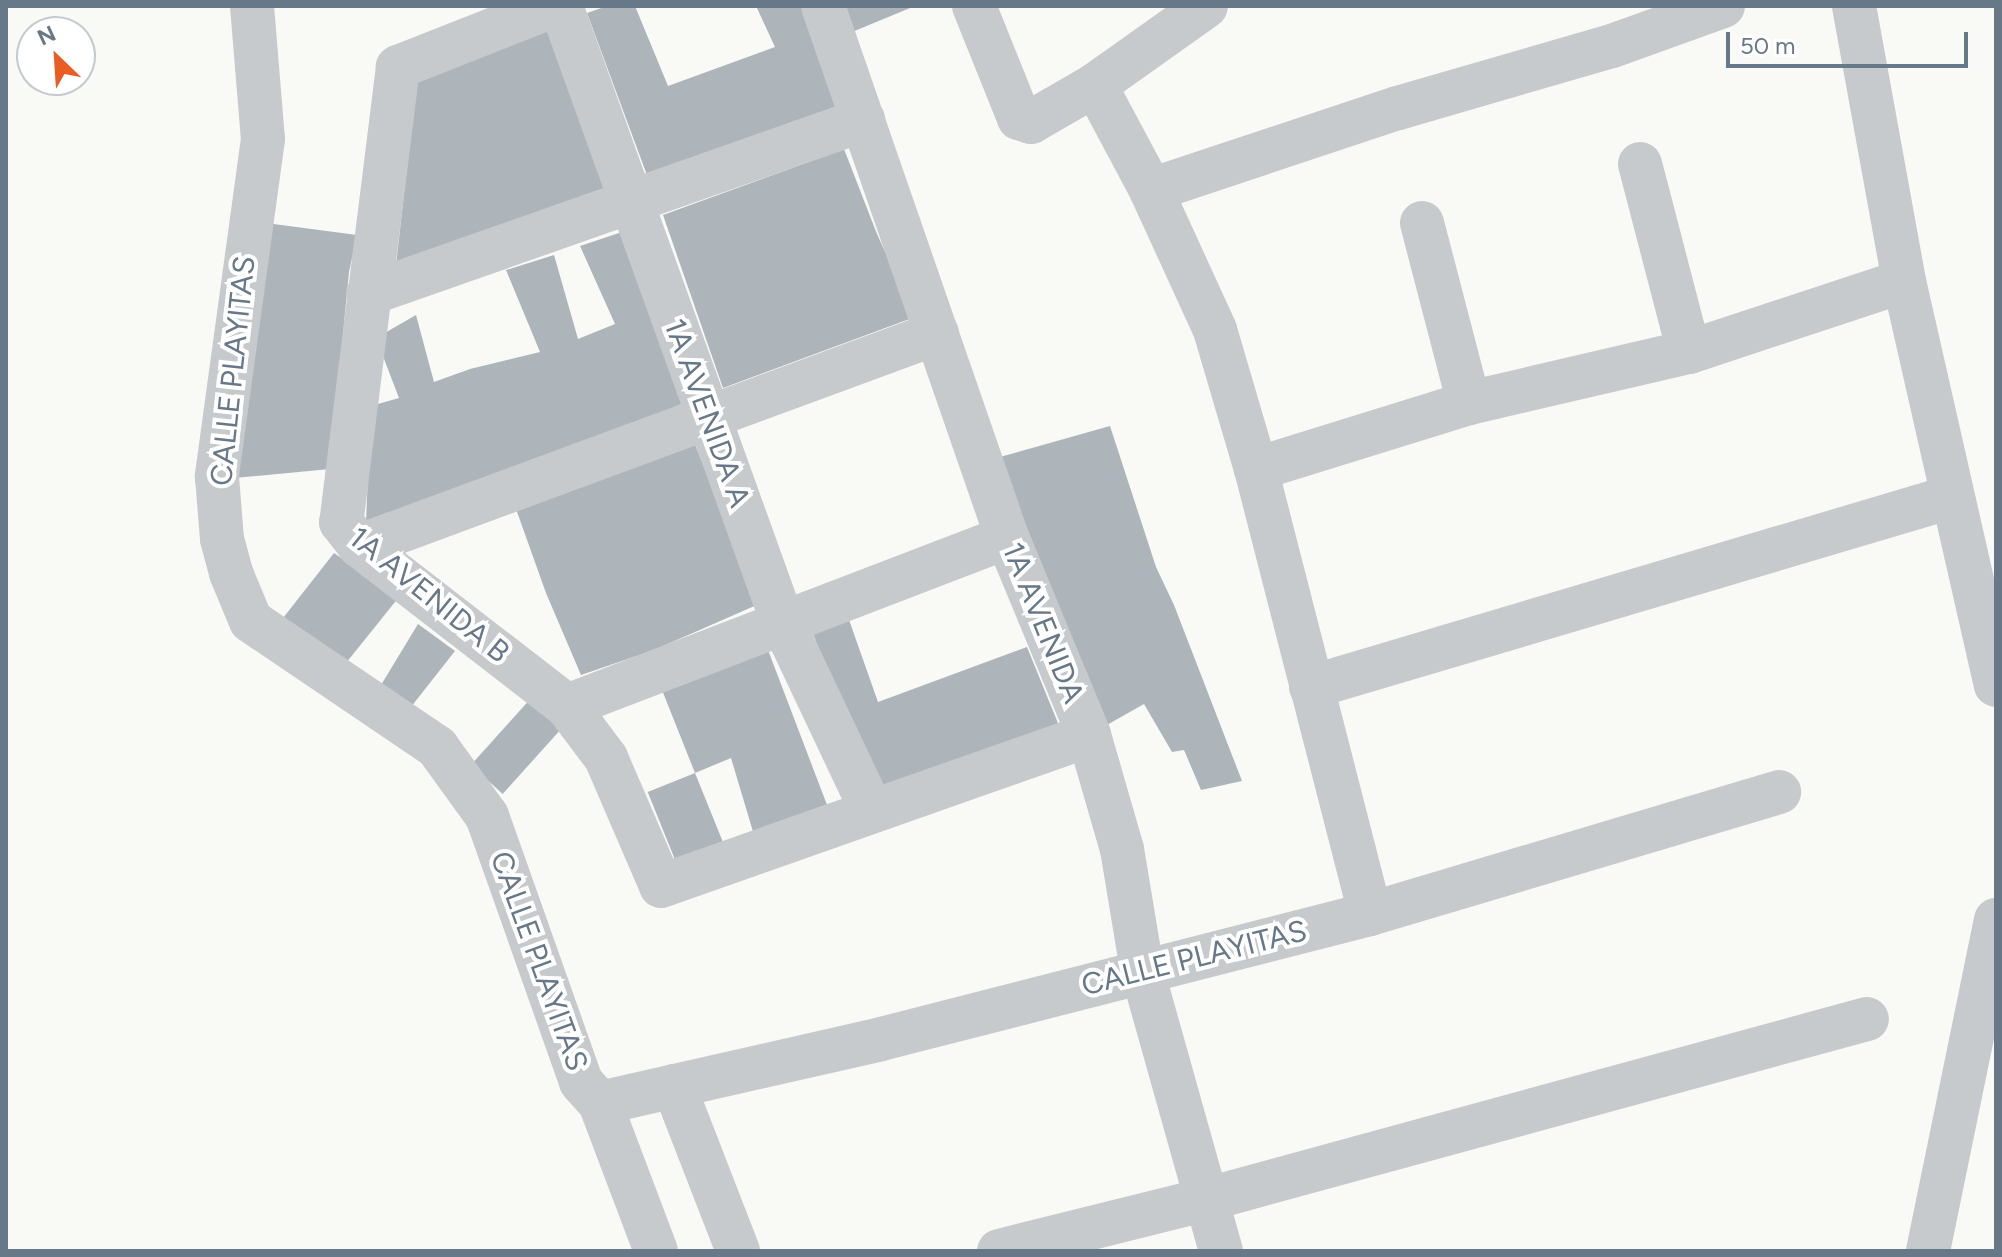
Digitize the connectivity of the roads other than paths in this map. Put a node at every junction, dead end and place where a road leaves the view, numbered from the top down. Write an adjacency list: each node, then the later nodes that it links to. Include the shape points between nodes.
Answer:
1 (252, 6): 37 (street, CALLE PLAYITAS, via 263,139 217,477 231,573 251,621 437,747 487,816 581,1082)
2 (553, 6): 16 (street, 1A AVENIDA B, via 398,67)
3 (561, 6): 13 (street, 1A AVENIDA A)
4 (823, 6): 10 (street, 1A AVENIDA)
5 (974, 6): 9 (street, via 1022,120 1031,122)
6 (1206, 6): 9 (street)
7 (1723, 6): 12 (street, via 1612,46 1398,108)
8 (1854, 6): 15 (street)
9 (1095, 85): 12 (street)
10 (863, 120): 13 (street); 17 (street, 1A AVENIDA)
11 (1640, 164): 18 (street)
12 (1151, 190): 21 (street, via 1215,330)
13 (633, 201): 16 (street); 20 (street, 1A AVENIDA A)
14 (1422, 223): 19 (street)
15 (1904, 281): 18 (street); 22 (street)
16 (368, 294): 24 (street, 1A AVENIDA B, via 341,522)
17 (937, 333): 20 (street); 23 (street, 1A AVENIDA)
18 (1689, 352): 19 (street)
19 (1469, 403): 21 (street)
20 (706, 416): 24 (street); 25 (street, 1A AVENIDA A)
21 (1256, 469): 27 (street)
22 (1951, 497): 26 (street); 27 (street)
23 (1007, 537): 25 (street); 29 (street, 1A AVENIDA)
24 (360, 546): 28 (street, 1A AVENIDA B)
25 (783, 623): 28 (street); 31 (street, 1A AVENIDA A)
26 (1996, 685)
27 (1311, 687): 32 (street)
28 (567, 706): 31 (street, 1A AVENIDA B, via 606,758 661,886)
29 (1089, 735): 31 (street); 34 (street, 1A AVENIDA, via 1122,849)
30 (1779, 792): 32 (street, CALLE PLAYITAS)
31 (872, 811)
32 (1370, 914): 34 (street, CALLE PLAYITAS)
33 (1996, 920): 43 (street)
34 (1142, 970): 36 (street, CALLE PLAYITAS, via 881,1039); 38 (street, 1A AVENIDA)
35 (1867, 1019): 38 (street)
36 (674, 1086): 37 (street, CALLE PLAYITAS); 40 (street)
37 (600, 1103): 39 (street)
38 (1208, 1199): 41 (street); 42 (street, 1A AVENIDA)
39 (656, 1251)
40 (738, 1251)
41 (999, 1251)
42 (1221, 1251)
43 (1928, 1251)

